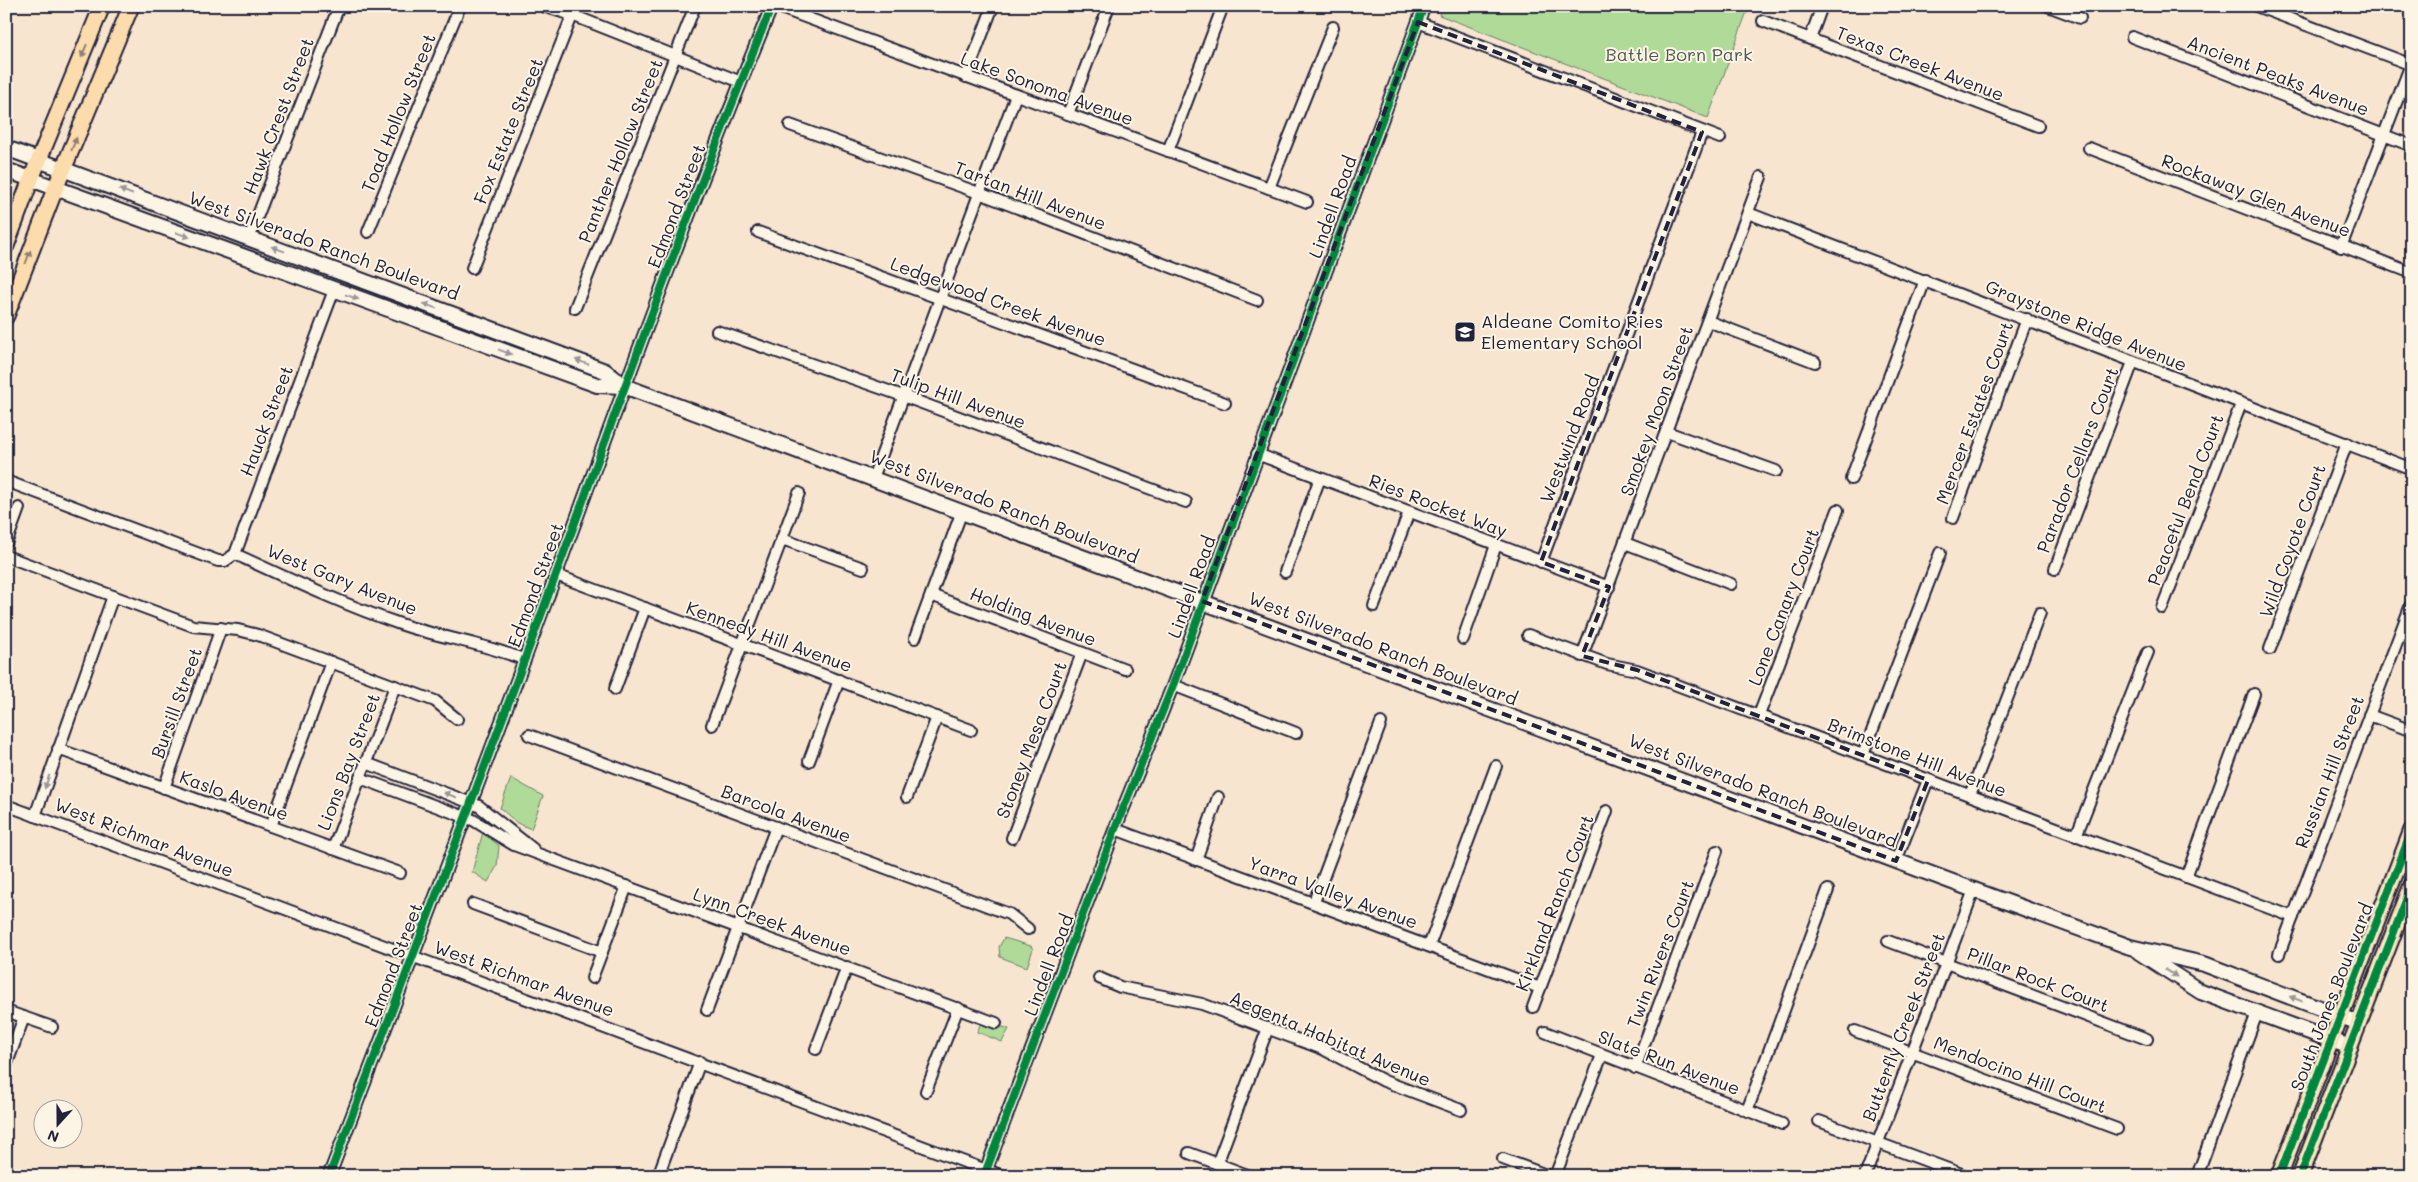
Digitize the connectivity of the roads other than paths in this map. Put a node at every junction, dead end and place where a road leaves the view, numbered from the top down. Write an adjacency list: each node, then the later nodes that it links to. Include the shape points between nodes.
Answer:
1 (102, 6): 37 (main road, one-way to 37)
2 (130, 6): 38 (main road, one-way to 2)
3 (339, 6): 49 (street, Hawk Crest Street)
4 (460, 6): 47 (street, Toad Hollow Street)
5 (543, 6): 15 (street)
6 (695, 6): 22 (street, Panther Hollow Street)
7 (774, 6): 24 (street, Lake Sonoma Avenue); 25 (street, Edmond Street)
8 (993, 6): 24 (street)
9 (1109, 6): 27 (street)
10 (1223, 6): 36 (street)
11 (1424, 6): 18 (street, Lindell Road)
12 (1822, 6): 21 (street)
13 (2048, 6): 16 (street)
14 (2256, 6): 23 (street)
15 (574, 11): 22 (street); 52 (street, Fox Estate Street)
16 (2080, 18)
17 (1763, 21): 21 (street, Texas Creek Avenue)
18 (1418, 22): 30 (street); 71 (street, Lindell Road)
19 (1333, 27): 42 (street)
20 (2132, 37): 31 (street, Ancient Peaks Avenue)
21 (1810, 39): 29 (street, Texas Creek Avenue)
22 (676, 58): 25 (street); 58 (street, Panther Hollow Street)
23 (2411, 65): 31 (street)
24 (966, 77): 26 (street, Lake Sonoma Avenue)
25 (740, 82): 65 (street, Edmond Street)
26 (1016, 95): 27 (street, Lake Sonoma Avenue); 44 (street)
27 (1068, 114): 36 (street, Lake Sonoma Avenue)
28 (790, 125): 44 (street, Tartan Hill Avenue)
29 (2038, 126)
30 (1702, 132): 32 (street); 92 (street, Westwind Road)
31 (2384, 135): 33 (street, Ancient Peaks Avenue); 51 (street)
32 (1720, 138)
33 (2412, 146)
34 (6, 148): 37 (main road, West Silverado Ranch Boulevard)
35 (2089, 148): 51 (street, Rockaway Glen Avenue)
36 (1168, 151): 42 (street, Lake Sonoma Avenue)
37 (39, 161): 38 (main road, West Silverado Ranch Boulevard); 41 (main road)
38 (64, 169): 43 (main road); 49 (main road, West Silverado Ranch Boulevard, one-way to 38)
39 (6, 170): 41 (main road, West Silverado Ranch Boulevard)
40 (1761, 177): 46 (street, Smokey Moon Street)
41 (31, 179): 43 (main road, West Silverado Ranch Boulevard); 50 (main road)
42 (1269, 188): 45 (street, Lake Sonoma Avenue)
43 (55, 189): 55 (main road, West Silverado Ranch Boulevard, one-way to 55); 59 (main road, one-way to 43)
44 (979, 193): 56 (street); 57 (street, Tartan Hill Avenue)
45 (1307, 202)
46 (1748, 213): 54 (street, Graystone Ridge Avenue); 61 (street, Smokey Moon Street)
47 (368, 232)
48 (758, 232): 56 (street, Ledgewood Creek Avenue)
49 (249, 238): 65 (main road, West Silverado Ranch Boulevard, one-way to 49, via 605,370)
50 (6, 246)
51 (2341, 246): 53 (street, Rockaway Glen Avenue)
52 (472, 268)
53 (2412, 273)
54 (1925, 280): 60 (street, Graystone Ridge Avenue); 76 (street)
55 (334, 290): 65 (main road, West Silverado Ranch Boulevard, one-way to 65, via 597,385); 91 (street, Hauck Street)
56 (940, 298): 66 (street); 67 (street, Ledgewood Creek Avenue)
57 (1257, 300)
58 (576, 308)
59 (6, 316)
60 (2027, 319): 64 (street, Graystone Ridge Avenue); 84 (street, Mercer Estates Court)
61 (1708, 321): 63 (street); 69 (street, Smokey Moon Street)
62 (717, 331): 66 (street, Tulip Hill Avenue)
63 (1815, 362)
64 (2133, 362): 68 (street, Graystone Ridge Avenue); 94 (street, Parador Cellars Court)
65 (624, 386): 74 (main road, West Silverado Ranch Boulevard); 96 (street, Edmond Street)
66 (903, 396): 74 (street); 79 (street, Tulip Hill Avenue)
67 (1225, 403)
68 (2241, 404): 70 (street, Graystone Ridge Avenue); 105 (street, Peaceful Bend Court)
69 (1667, 432): 73 (street); 86 (street, Smokey Moon Street)
70 (2347, 443): 72 (street, Graystone Ridge Avenue); 112 (street, Wild Coyote Court)
71 (1257, 454): 75 (street, Ries Rocket Way); 101 (street, Lindell Road)
72 (2412, 469)
73 (1776, 471)
74 (873, 478): 82 (main road, West Silverado Ranch Boulevard)
75 (1320, 478): 83 (street, Ries Rocket Way); 95 (street)
76 (1851, 480)
77 (6, 481): 91 (street, West Gary Avenue, via 218,560)
78 (799, 493): 85 (street)
79 (1186, 502)
80 (19, 508): 87 (street)
81 (1838, 510): 126 (street, Lone Canary Court)
82 (962, 511): 99 (street); 101 (main road, West Silverado Ranch Boulevard)
83 (1409, 512): 88 (street, Ries Rocket Way); 103 (street)
84 (1953, 518)
85 (782, 539): 93 (street); 111 (street)
86 (1625, 543): 97 (street); 98 (street, Smokey Moon Street)
87 (6, 544)
88 (1496, 545): 92 (street, Ries Rocket Way); 110 (street)
89 (1940, 553): 135 (street)
90 (6, 556): 100 (street)
91 (232, 557): 116 (street, West Gary Avenue, via 401,624 497,648)
92 (1541, 562): 98 (street, Ries Rocket Way)
93 (863, 568)
94 (2055, 568)
95 (1285, 572)
96 (556, 575): 104 (street, Kennedy Hill Avenue); 116 (street, Edmond Street)
97 (1731, 584)
98 (1608, 588): 115 (street, Smokey Moon Street)
99 (931, 595): 109 (street); 114 (street, Holding Avenue)
100 (113, 596): 107 (street, via 193,626); 134 (street)
101 (1202, 601): 120 (street, Lindell Road); 160 (main road, West Silverado Ranch Boulevard)
102 (2412, 602): 124 (street, Russian Hill Street)
103 (1374, 606)
104 (645, 608): 111 (street, Kennedy Hill Avenue); 122 (street)
105 (2162, 608)
106 (2040, 613): 142 (street)
107 (221, 628): 117 (street, via 248,632); 141 (street, Bursill Street)
108 (1528, 635): 115 (street, Brimstone Hill Avenue)
109 (915, 638)
110 (1463, 639)
111 (742, 644): 119 (street, Kennedy Hill Avenue); 129 (street)
112 (2270, 649)
113 (2148, 652): 154 (street)
114 (1082, 653): 118 (street, Holding Avenue); 155 (street, Stoney Mesa Court)
115 (1582, 656): 126 (street, Brimstone Hill Avenue, via 1637,670)
116 (525, 660): 145 (street, Edmond Street)
117 (331, 662): 121 (street); 150 (street)
118 (1124, 669)
119 (839, 680): 125 (street, Kennedy Hill Avenue); 136 (street)
120 (1173, 685): 132 (street); 152 (street, Lindell Road)
121 (395, 686): 127 (street, via 435,701); 137 (street, Lions Bay Street)
122 (615, 689)
123 (2254, 694): 162 (street)
124 (2369, 715): 131 (street); 169 (street, Russian Hill Street)
125 (936, 716): 130 (street, Kennedy Hill Avenue); 144 (street)
126 (1759, 716): 135 (street, Brimstone Hill Avenue)
127 (457, 719)
128 (1381, 723): 167 (street)
129 (712, 725)
130 (971, 730)
131 (2412, 731)
132 (1296, 733)
133 (529, 735): 151 (street, Barcola Avenue)
134 (58, 749): 141 (street, Kaslo Avenue); 148 (street, one-way to 148)
135 (1863, 756): 140 (street, Brimstone Hill Avenue)
136 (809, 761)
137 (366, 763): 139 (street, Lions Bay Street); 145 (street, Lynn Creek Avenue, one-way to 137)
138 (1496, 766): 173 (street)
139 (360, 778): 149 (street, Lynn Creek Avenue); 156 (street, Lions Bay Street)
140 (1928, 780): 142 (street, Brimstone Hill Avenue); 160 (street)
141 (164, 788): 150 (street, Kaslo Avenue)
142 (1970, 795): 154 (street, Brimstone Hill Avenue)
143 (1218, 797): 159 (street)
144 (906, 798)
145 (471, 803): 149 (street, Edmond Street); 158 (street, Lynn Creek Avenue)
146 (6, 805): 148 (street, West Richmar Avenue)
147 (1607, 811): 182 (street, Kirkland Ranch Court)
148 (35, 816): 177 (street, West Richmar Avenue)
149 (466, 817): 158 (street, Lynn Creek Avenue, via 506,842); 177 (street, Edmond Street)
150 (271, 826): 156 (street, Kaslo Avenue)
151 (776, 827): 170 (street); 171 (street, Barcola Avenue, via 1009,914)
152 (1115, 829): 159 (street, Yarra Valley Avenue); 215 (street, Lindell Road)
153 (2412, 830): 188 (main road, South Jones Boulevard)
154 (2076, 836): 162 (street, Brimstone Hill Avenue)
155 (1012, 838)
156 (333, 849): 161 (street, Kaslo Avenue)
157 (1717, 851): 204 (street, Twin Rivers Court)
158 (538, 852): 164 (street, Lynn Creek Avenue)
159 (1196, 860): 167 (street, Yarra Valley Avenue)
160 (1896, 861): 166 (main road, West Silverado Ranch Boulevard)
161 (400, 873)
162 (2186, 877): 169 (street, Brimstone Hill Avenue)
163 (2412, 885): 191 (main road, South Jones Boulevard)
164 (627, 886): 170 (street, Lynn Creek Avenue); 175 (street)
165 (1828, 890): 207 (street)
166 (1974, 890): 174 (main road, West Silverado Ranch Boulevard); 178 (street, Butterfly Creek Street)
167 (1314, 902): 173 (street, Yarra Valley Avenue)
168 (473, 904): 175 (street)
169 (2293, 917): 176 (street, Russian Hill Street)
170 (738, 927): 179 (street, Lynn Creek Avenue); 185 (street)
171 (1028, 929)
172 (1888, 941): 178 (street, Pillar Rock Court)
173 (1429, 946): 182 (street, Yarra Valley Avenue)
174 (2130, 946): 187 (main road, West Silverado Ranch Boulevard, one-way to 187, via 2201,992); 188 (main road, West Silverado Ranch Boulevard, one-way to 174, via 2204,964)
175 (602, 952): 180 (street)
176 (2279, 954)
177 (413, 957): 202 (street, West Richmar Avenue); 216 (street, Edmond Street)
178 (1946, 962): 196 (street, Pillar Rock Court); 200 (street, Butterfly Creek Street)
179 (847, 967): 184 (street, Lynn Creek Avenue); 199 (street)
180 (592, 978)
181 (1099, 978): 193 (street, Aegenta Habitat Avenue, via 1120,987 1202,1004)
182 (1540, 988): 183 (street, Kirkland Ranch Court)
183 (1533, 1007)
184 (958, 1008): 190 (street, Lynn Creek Avenue); 205 (street)
185 (707, 1010)
186 (6, 1011): 189 (street)
187 (2257, 1013): 197 (main road, West Silverado Ranch Boulevard); 224 (street)
188 (2341, 1016): 191 (main road, West Silverado Ranch Boulevard); 197 (main road, South Jones Boulevard)
189 (24, 1017): 192 (street); 203 (street)
190 (996, 1023)
191 (2359, 1023): 198 (main road, South Jones Boulevard)
192 (52, 1027)
193 (1268, 1028): 206 (street, Aegenta Habitat Avenue, via 1323,1049 1384,1081); 214 (street)
194 (1855, 1031): 200 (street, Mendocino Hill Court)
195 (1545, 1032): 201 (street, Slate Run Avenue)
196 (2147, 1039)
197 (2332, 1040): 198 (main road, West Silverado Ranch Boulevard); 225 (main road, South Jones Boulevard)
198 (2350, 1047): 226 (main road, South Jones Boulevard)
199 (816, 1049)
200 (1911, 1051): 210 (street, Mendocino Hill Court); 211 (street, Butterfly Creek Street)
201 (1602, 1055): 204 (street, Slate Run Avenue); 221 (street)
202 (700, 1062): 215 (street, West Richmar Avenue); 217 (street)
203 (6, 1066)
204 (1635, 1068): 207 (street, Slate Run Avenue)
205 (926, 1091)
206 (1461, 1110)
207 (1747, 1111): 209 (street, Slate Run Avenue)
208 (1820, 1121): 211 (street)
209 (1782, 1124)
210 (2117, 1129)
211 (1878, 1142): 222 (street, Butterfly Creek Street); 223 (street)
212 (1189, 1153): 214 (street)
213 (1503, 1159): 220 (street)
214 (1217, 1164): 219 (street)
215 (985, 1173): 218 (street, West Richmar Avenue)
216 (329, 1176)
217 (658, 1176)
218 (1002, 1176)
219 (1250, 1176)
220 (1549, 1176)
221 (1555, 1176)
222 (1865, 1176)
223 (1967, 1176)
224 (2197, 1176)
225 (2279, 1176)
226 (2300, 1176)

